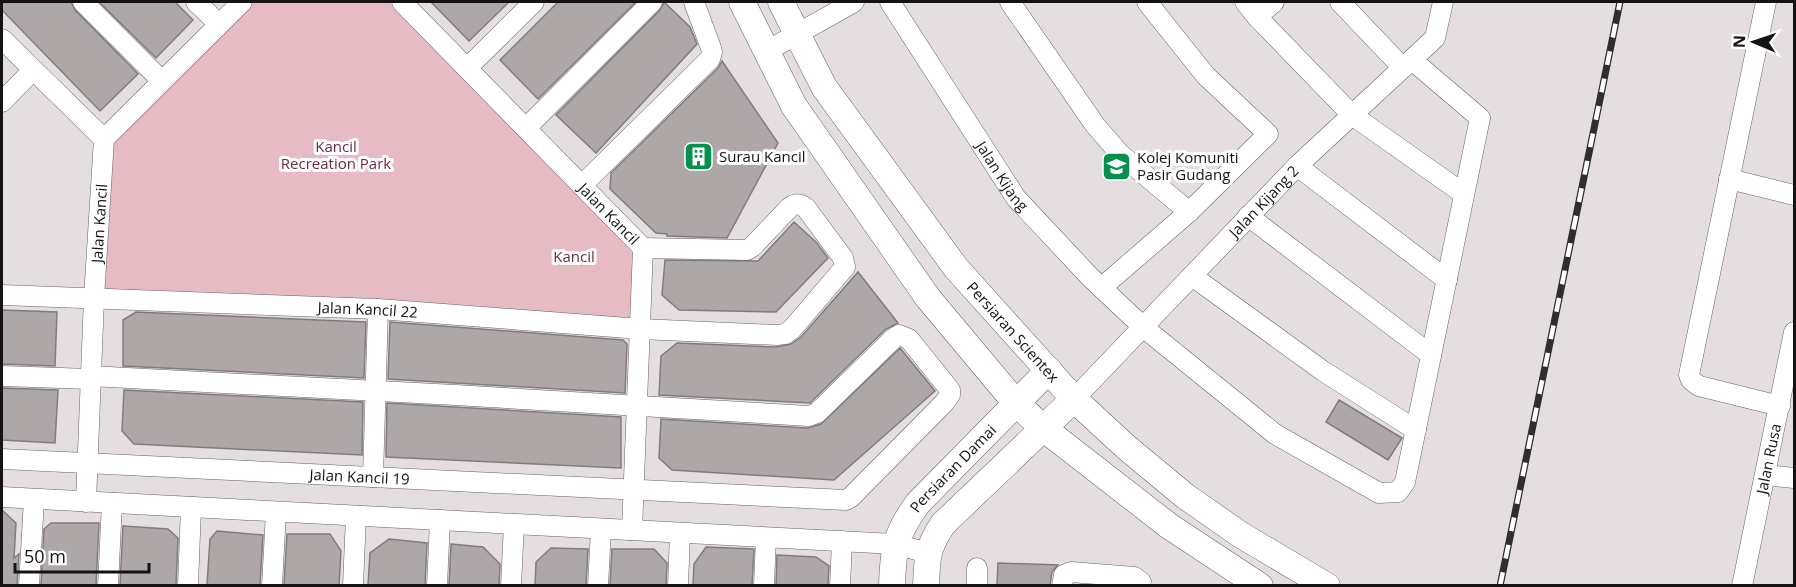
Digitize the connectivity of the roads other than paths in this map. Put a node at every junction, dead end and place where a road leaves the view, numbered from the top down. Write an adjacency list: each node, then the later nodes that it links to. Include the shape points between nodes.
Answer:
1 (83, 2): 26 (street)
2 (196, 2): 19 (street)
3 (242, 2): 19 (street)
4 (534, 2): 24 (street)
5 (652, 2): 29 (street)
6 (694, 2): 33 (street, via 710,44 710,59)
7 (742, 2): 22 (main road)
8 (781, 2): 20 (main road, Persiaran Scientex)
9 (855, 2): 20 (street)
10 (890, 2): 41 (street, Jalan Kijang, via 1016,198)
11 (1010, 2): 36 (street, via 1095,125 1120,154)
12 (1147, 2): 36 (street, via 1206,76 1268,134)
13 (1274, 2): 18 (street)
14 (1340, 2): 23 (street)
15 (1766, 2): 32 (street)
16 (1441, 3): 23 (street, Jalan Kijang 2, via 1435,38)
17 (409, 4): 24 (street, Jalan Kancil)
18 (1251, 9): 28 (street)
19 (219, 24): 26 (street)
20 (797, 34): 22 (street); 49 (main road, Persiaran Scientex, via 824,87 956,268)
21 (2, 39): 25 (street)
22 (765, 52): 55 (main road, via 794,106 928,298)
23 (1407, 64): 28 (street, Jalan Kijang 2); 34 (street, via 1480,118)
24 (467, 68): 29 (street, Jalan Kancil)
25 (33, 70): 27 (street); 30 (street)
26 (162, 81): 30 (street)
27 (2, 102)
28 (1352, 115): 31 (street, Jalan Kijang 2); 34 (street)
29 (526, 128): 33 (street, Jalan Kancil)
30 (104, 139): 43 (street, Jalan Kancil)
31 (1297, 166): 37 (street, Jalan Kijang 2); 40 (street)
32 (1729, 179): 35 (street); 57 (street, via 1689,375 1699,386)
33 (582, 185): 38 (street, Jalan Kancil)
34 (1464, 194): 40 (street)
35 (1794, 195)
36 (1189, 212): 41 (street)
37 (1248, 216): 39 (street, Jalan Kijang 2); 48 (street)
38 (644, 248): 46 (street, Jalan Kancil); 46 (street, Jalan Kancil 22, via 747,250 790,207 801,204 843,258 845,267 785,334)
39 (1192, 276): 45 (street, Jalan Kijang 2); 59 (street, via 1323,371)
40 (1447, 280): 48 (street)
41 (1101, 288): 45 (street, Jalan Kijang)
42 (2, 295): 43 (street, Jalan Kancil 22)
43 (94, 298): 44 (street, Jalan Kancil 22); 51 (street, Jalan Kancil)
44 (378, 309): 46 (street, Jalan Kancil 22); 53 (street)
45 (1143, 327): 54 (street, Jalan Kijang 2); 59 (street, Jalan Kijang, via 1275,434 1379,493 1398,492 1405,482)
46 (641, 329): 56 (street, Jalan Kancil)
47 (1794, 332): 52 (street, Jalan Rusa)
48 (1431, 354): 59 (street)
49 (1049, 370): 54 (main road, Persiaran Scientex); 55 (main road, Persiaran Damai)
50 (2, 376): 51 (street)
51 (90, 378): 53 (street); 61 (street, Jalan Kancil)
52 (1789, 385): 57 (street, Jalan Rusa)
53 (376, 391): 56 (street); 63 (street)
54 (1074, 399): 58 (main road, Persiaran Damai); 98 (main road, Persiaran Scientex, via 1185,496 1241,535)
55 (1016, 402): 58 (main road); 80 (main road, Persiaran Damai, via 918,503)
56 (638, 406): 65 (street, Jalan Kancil); 65 (street, Jalan Kancil 19, via 812,416 899,335 909,339 948,385 950,395 846,500)
57 (1780, 406): 62 (street, Jalan Rusa)
58 (1043, 428): 81 (main road, Persiaran Damai, via 943,524); 97 (main road, via 1169,526)
59 (1416, 430)
60 (2, 459): 61 (street, Jalan Kancil 19)
61 (87, 463): 63 (street, Jalan Kancil 19); 68 (street, Jalan Kancil)
62 (1766, 475): 64 (street); 99 (street, Jalan Rusa)
63 (373, 477): 65 (street, Jalan Kancil 19)
64 (1794, 478)
65 (634, 490): 76 (street, Jalan Kancil)
66 (2, 497): 67 (street)
67 (34, 499): 68 (street); 82 (street)
68 (86, 502): 69 (street)
69 (112, 503): 70 (street); 83 (street)
70 (192, 507): 71 (street); 84 (street)
71 (276, 512): 72 (street); 85 (street)
72 (356, 516): 73 (street); 86 (street)
73 (440, 520): 74 (street); 87 (street)
74 (513, 524): 75 (street); 88 (street)
75 (601, 529): 76 (street); 89 (street)
76 (632, 530): 77 (street)
77 (680, 533): 78 (street); 90 (street)
78 (766, 538): 79 (street); 91 (street)
79 (842, 541): 80 (street); 92 (street)
80 (895, 544): 81 (street); 93 (main road, Persiaran Damai)
81 (928, 553): 94 (main road, Persiaran Damai)
82 (29, 585)
83 (108, 585)
84 (188, 585)
85 (272, 585)
86 (353, 585)
87 (437, 585)
88 (511, 585)
89 (598, 585)
90 (678, 585)
91 (764, 585)
92 (840, 585)
93 (892, 585)
94 (926, 585)
95 (1062, 585): 96 (street, via 1064,575 1071,572 1134,577)
96 (1142, 585)
97 (1260, 585)
98 (1327, 585)
99 (1742, 585)

